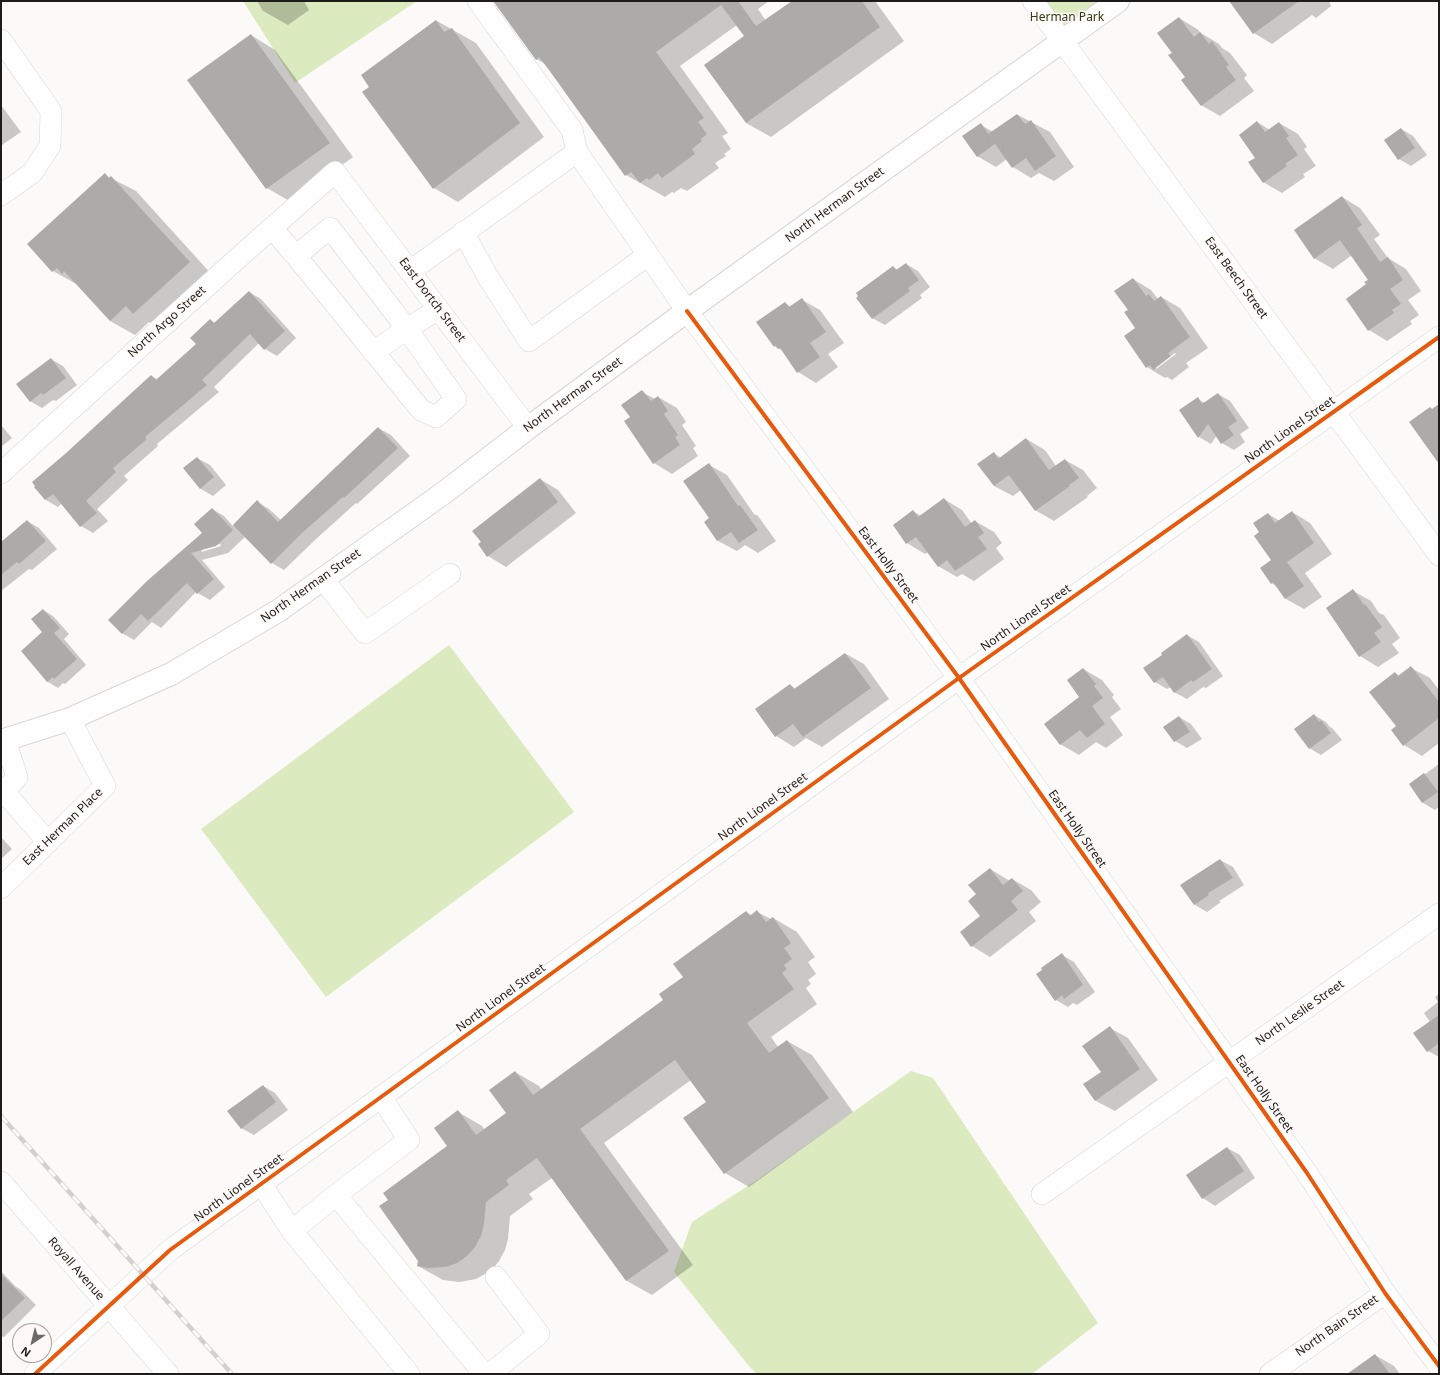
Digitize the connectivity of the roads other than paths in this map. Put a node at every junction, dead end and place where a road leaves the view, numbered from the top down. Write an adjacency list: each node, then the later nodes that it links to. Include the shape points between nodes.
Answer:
1 (478, 1): 6 (street, via 572,130)
2 (1033, 1): 5 (street, East Beech Street)
3 (1118, 1): 5 (main road, North Herman Street)
4 (1, 40): 8 (street, via 51,111 50,146 32,173)
5 (1063, 42): 15 (main road, North Herman Street); 19 (street, East Beech Street)
6 (577, 152): 10 (street); 11 (street, East Holly Street)
7 (335, 172): 9 (street, North Argo Street); 13 (street, East Dortch Street)
8 (1, 195)
9 (272, 228): 12 (street); 21 (street, North Argo Street)
10 (464, 232): 11 (street, via 488,277 529,341); 13 (street)
11 (648, 255): 15 (street, East Holly Street)
12 (296, 256): 16 (street, via 330,228); 18 (street)
13 (410, 271): 14 (street, East Dortch Street)
14 (438, 309): 16 (street); 20 (street, East Dortch Street)
15 (687, 311): 20 (main road, North Herman Street); 25 (street, East Holly Street)
16 (407, 329): 18 (street); 18 (street, via 456,399 436,417 421,410)
17 (1439, 337): 19 (street, North Lionel Street)
18 (374, 352)
19 (1334, 411): 22 (street, East Beech Street); 25 (street, North Lionel Street)
20 (528, 428): 24 (main road, North Herman Street)
21 (1, 473)
22 (1439, 555)
23 (450, 574): 24 (street, via 365,633)
24 (322, 579): 26 (main road, North Herman Street, via 278,611 171,674)
25 (959, 678): 32 (street, East Holly Street); 33 (street, North Lionel Street)
26 (70, 719): 27 (main road, North Herman Street); 29 (street, East Herman Place, via 104,786)
27 (3, 740): 28 (street, via 17,776)
28 (2, 792): 29 (street)
29 (48, 842): 30 (street, East Herman Place)
30 (1, 888)
31 (1439, 914): 32 (street, North Leslie Street)
32 (1230, 1062): 36 (street, North Leslie Street); 40 (street, East Holly Street, via 1307,1173)
33 (381, 1097): 35 (street, North Lionel Street); 37 (street, via 409,1140)
34 (1, 1182): 41 (street, Royall Avenue)
35 (261, 1184): 38 (street); 41 (street, North Lionel Street, via 170,1250)
36 (1042, 1194)
37 (336, 1195): 38 (street); 46 (street)
38 (292, 1230): 45 (street)
39 (496, 1277): 47 (street, via 539,1334)
40 (1384, 1293): 42 (street, East Holly Street); 48 (street, North Bain Street)
41 (108, 1306): 43 (street, North Lionel Street); 44 (street, Royall Avenue)
42 (1439, 1366)
43 (35, 1374)
44 (168, 1374)
45 (409, 1374)
46 (484, 1374)
47 (490, 1374)
48 (1270, 1374)

